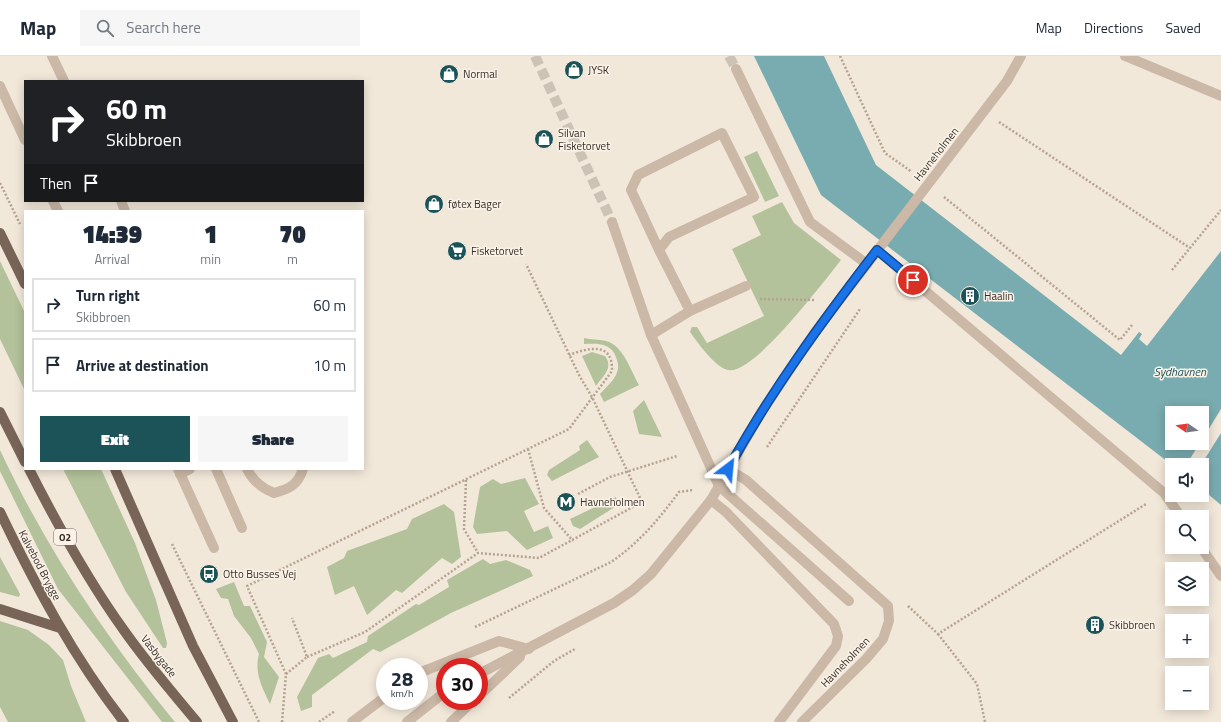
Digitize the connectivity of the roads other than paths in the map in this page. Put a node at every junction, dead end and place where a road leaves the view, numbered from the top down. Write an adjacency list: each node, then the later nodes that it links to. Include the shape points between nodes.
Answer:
1 (45, 56): 6 (street)
2 (52, 56): 7 (street)
3 (1021, 56): 13 (street, Havneholmen, via 1007,81)
4 (1125, 56): 9 (street)
5 (736, 69): 15 (street, via 810,222)
6 (57, 80)
7 (64, 80)
8 (0, 86): 10 (street)
9 (1221, 96)
10 (24, 138)
11 (612, 222): 19 (street)
12 (0, 233): 16 (main road)
13 (879, 248): 15 (street, Havneholmen); 31 (street, via 1164,493)
14 (659, 250): 14 (street, via 631,190 638,175 722,133 754,197 669,237); 18 (street)
15 (867, 264): 22 (street, Havneholmen, via 815,332 762,411)
16 (24, 282)
17 (746, 286): 18 (street)
18 (690, 311): 19 (street)
19 (651, 335): 29 (street)
20 (0, 412): 21 (main road)
21 (24, 460)
22 (728, 469): 29 (street, Havneholmen); 54 (street, Havneholmen, via 746,480 888,606 889,621 883,639)
23 (30, 470): 48 (main road, Vasbygade / O2, via 76,557 105,602 144,658)
24 (115, 470): 49 (main road, via 193,646)
25 (216, 470): 33 (street)
26 (248, 470): 27 (street, via 263,489 274,494 289,489 299,480)
27 (303, 470)
28 (179, 472): 34 (street)
29 (719, 486): 30 (street, Havneholmen); 37 (street)
30 (711, 500): 40 (street, Havneholmen, via 656,568 633,590 614,603); 53 (street, Havneholmen, via 726,512 834,624 838,636 836,646)
31 (1176, 510)
32 (0, 512): 39 (main road, Kalvebod Brygge)
33 (242, 528)
34 (214, 548)
35 (1206, 554): 36 (street)
36 (1221, 576)
37 (848, 601)
38 (0, 609): 39 (main road)
39 (60, 628): 47 (main road)
40 (528, 649): 41 (street, via 499,641); 42 (street, Havneholmen); 43 (street, Havneholmen)
41 (428, 669)
42 (488, 669)
43 (488, 687)
44 (436, 699): 51 (street)
45 (376, 704): 50 (street)
46 (464, 710): 52 (street)
47 (124, 722)
48 (197, 722)
49 (233, 722)
50 (352, 722)
51 (407, 722)
52 (451, 722)
53 (779, 722)
54 (802, 722)

